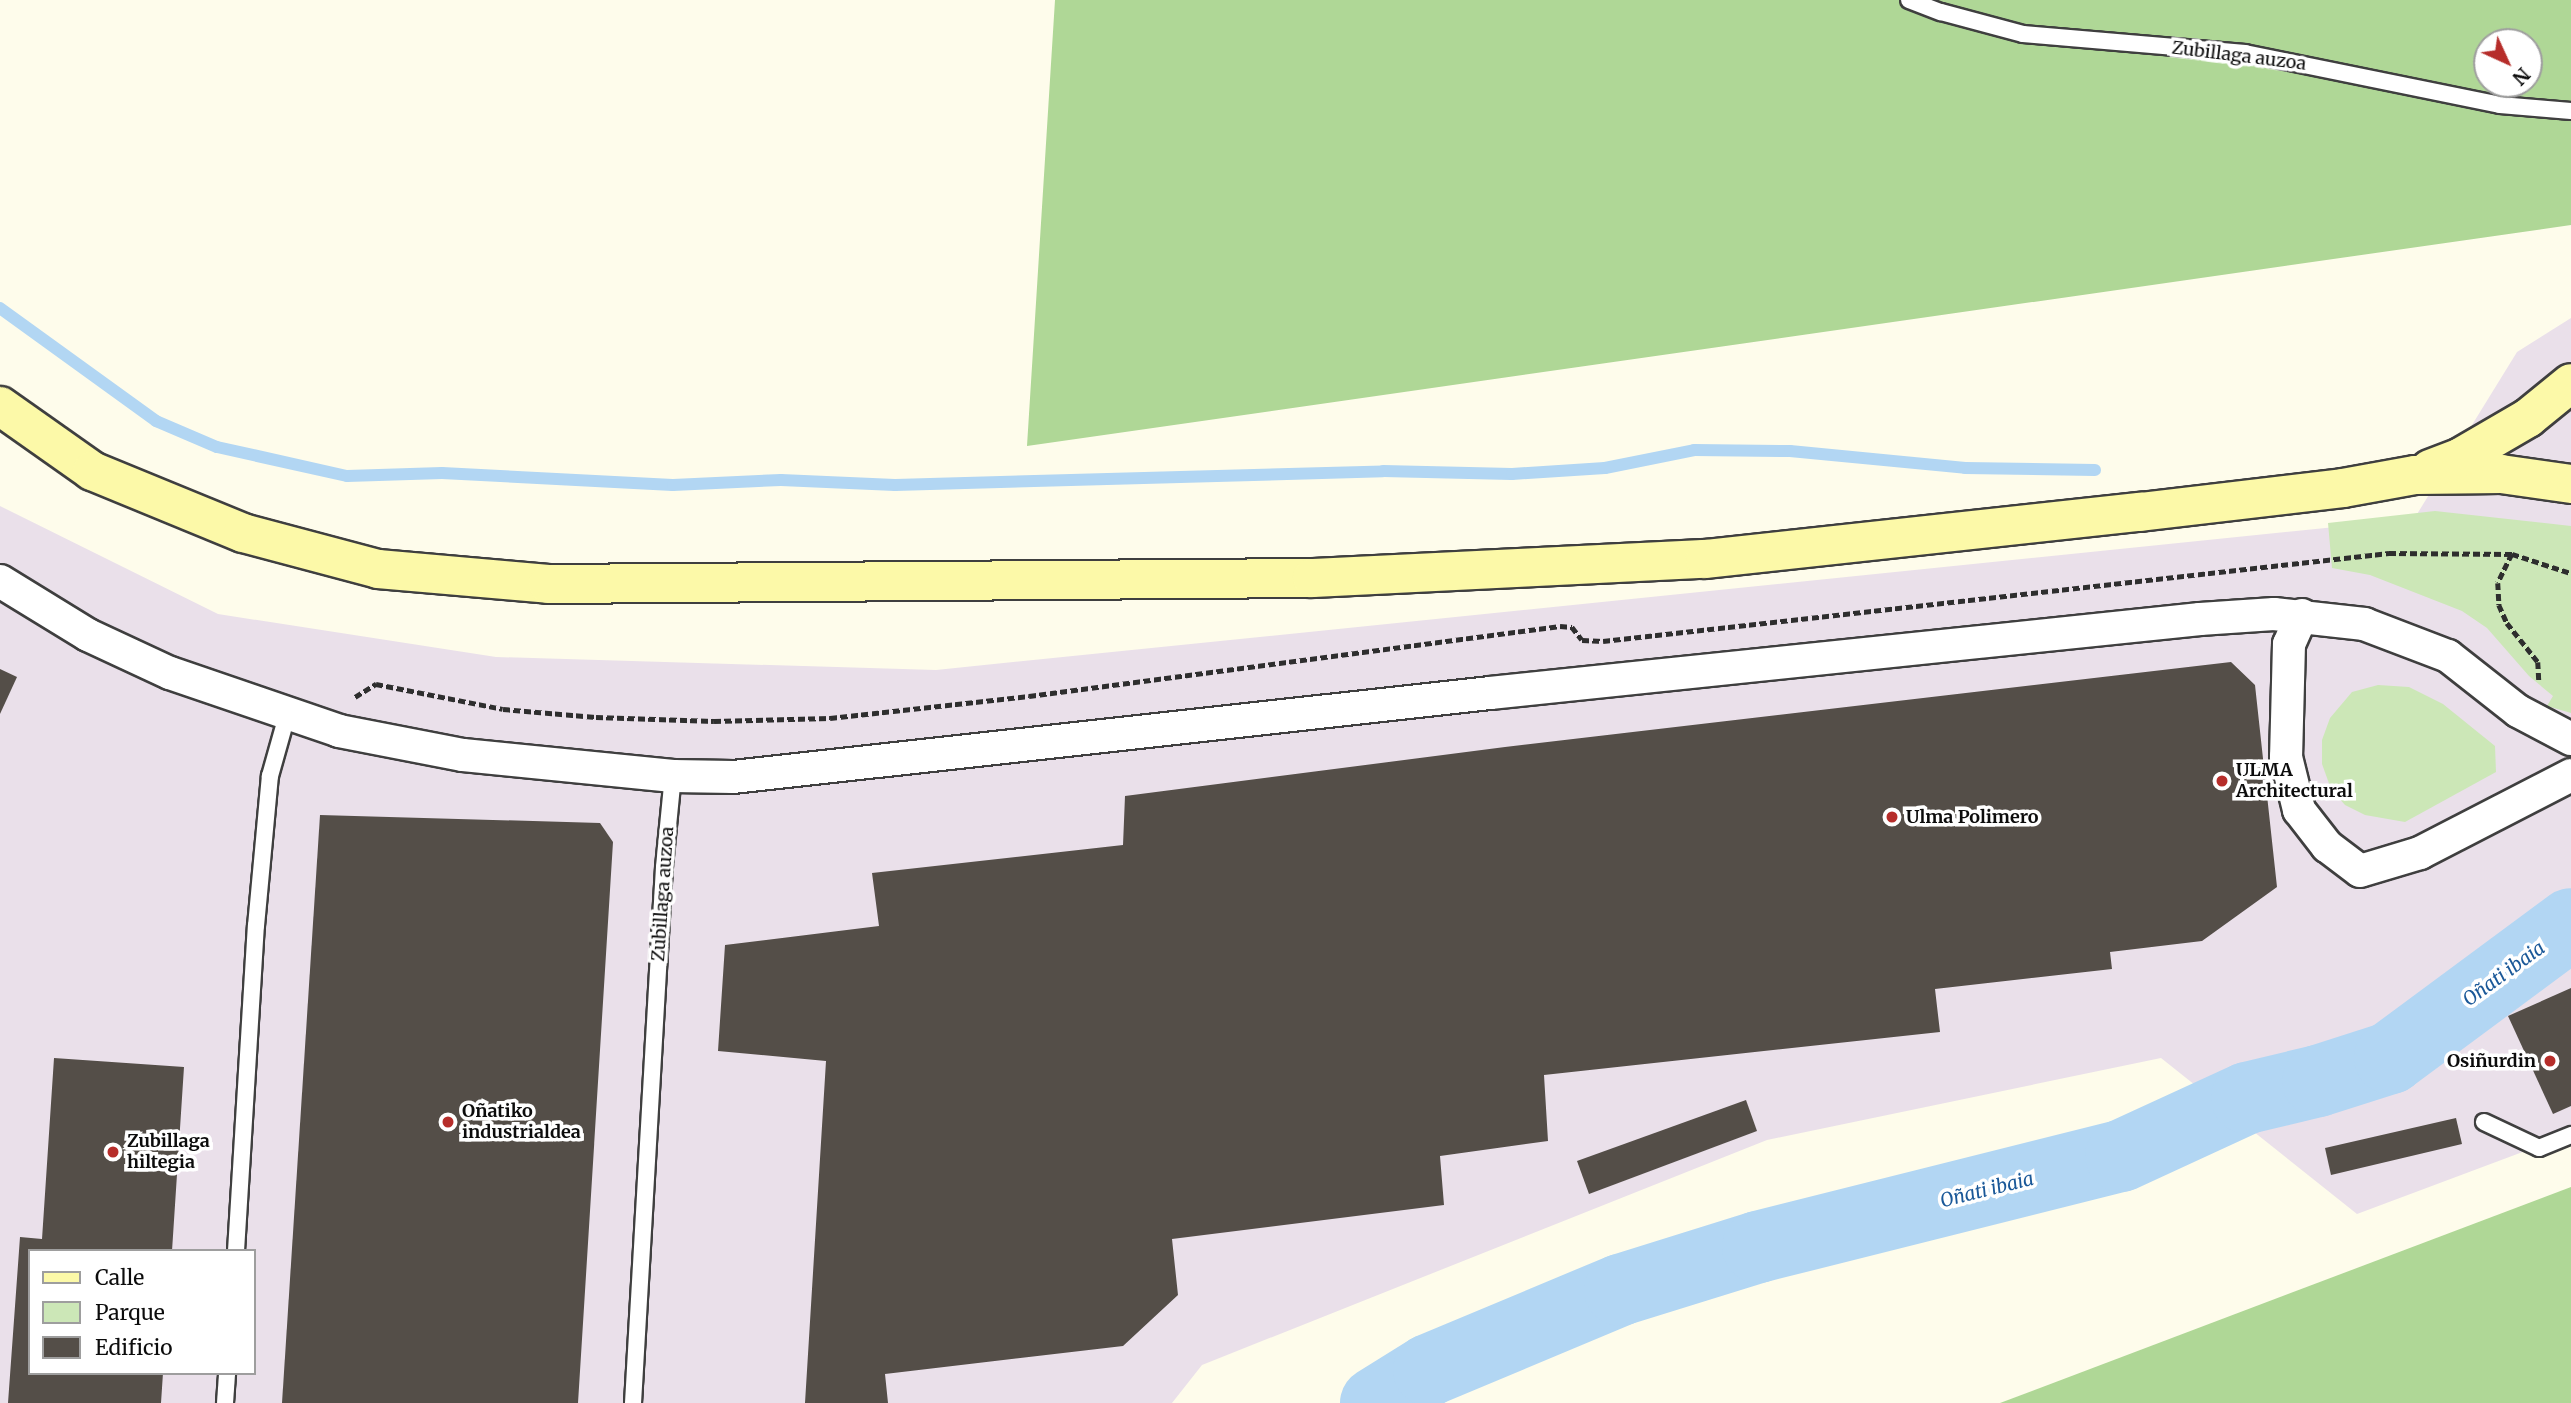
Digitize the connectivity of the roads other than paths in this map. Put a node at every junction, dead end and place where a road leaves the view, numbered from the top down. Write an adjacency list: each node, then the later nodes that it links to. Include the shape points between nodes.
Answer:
1 (1909, 0): 2 (lane, Zubillaga auzoa, via 2024,34 2245,53 2500,105)
2 (2571, 111)
3 (2571, 383): 5 (main road, via 2528,418 2461,457)
4 (0, 407): 5 (main road, via 92,471 243,533 378,569 548,584 1312,578 1705,559 2140,512)
5 (2416, 475): 6 (main road, via 2501,474)
6 (2571, 484)
7 (0, 581): 9 (street, via 88,635 170,673)
8 (2302, 615): 10 (street, via 2364,624 2448,656 2518,711); 11 (street, via 2289,644 2286,757 2299,810 2327,846 2360,871 2420,853); 12 (street, via 2213,618 733,777)
9 (288, 712): 12 (street, via 339,731 463,755); 15 (lane, via 270,776)
10 (2571, 739)
11 (2571, 775)
12 (673, 776): 18 (lane, Zubillaga auzoa)
13 (2484, 1122): 14 (lane, via 2539,1148)
14 (2571, 1135)
15 (236, 1249)
16 (227, 1375): 17 (lane)
17 (225, 1403)
18 (633, 1403)

